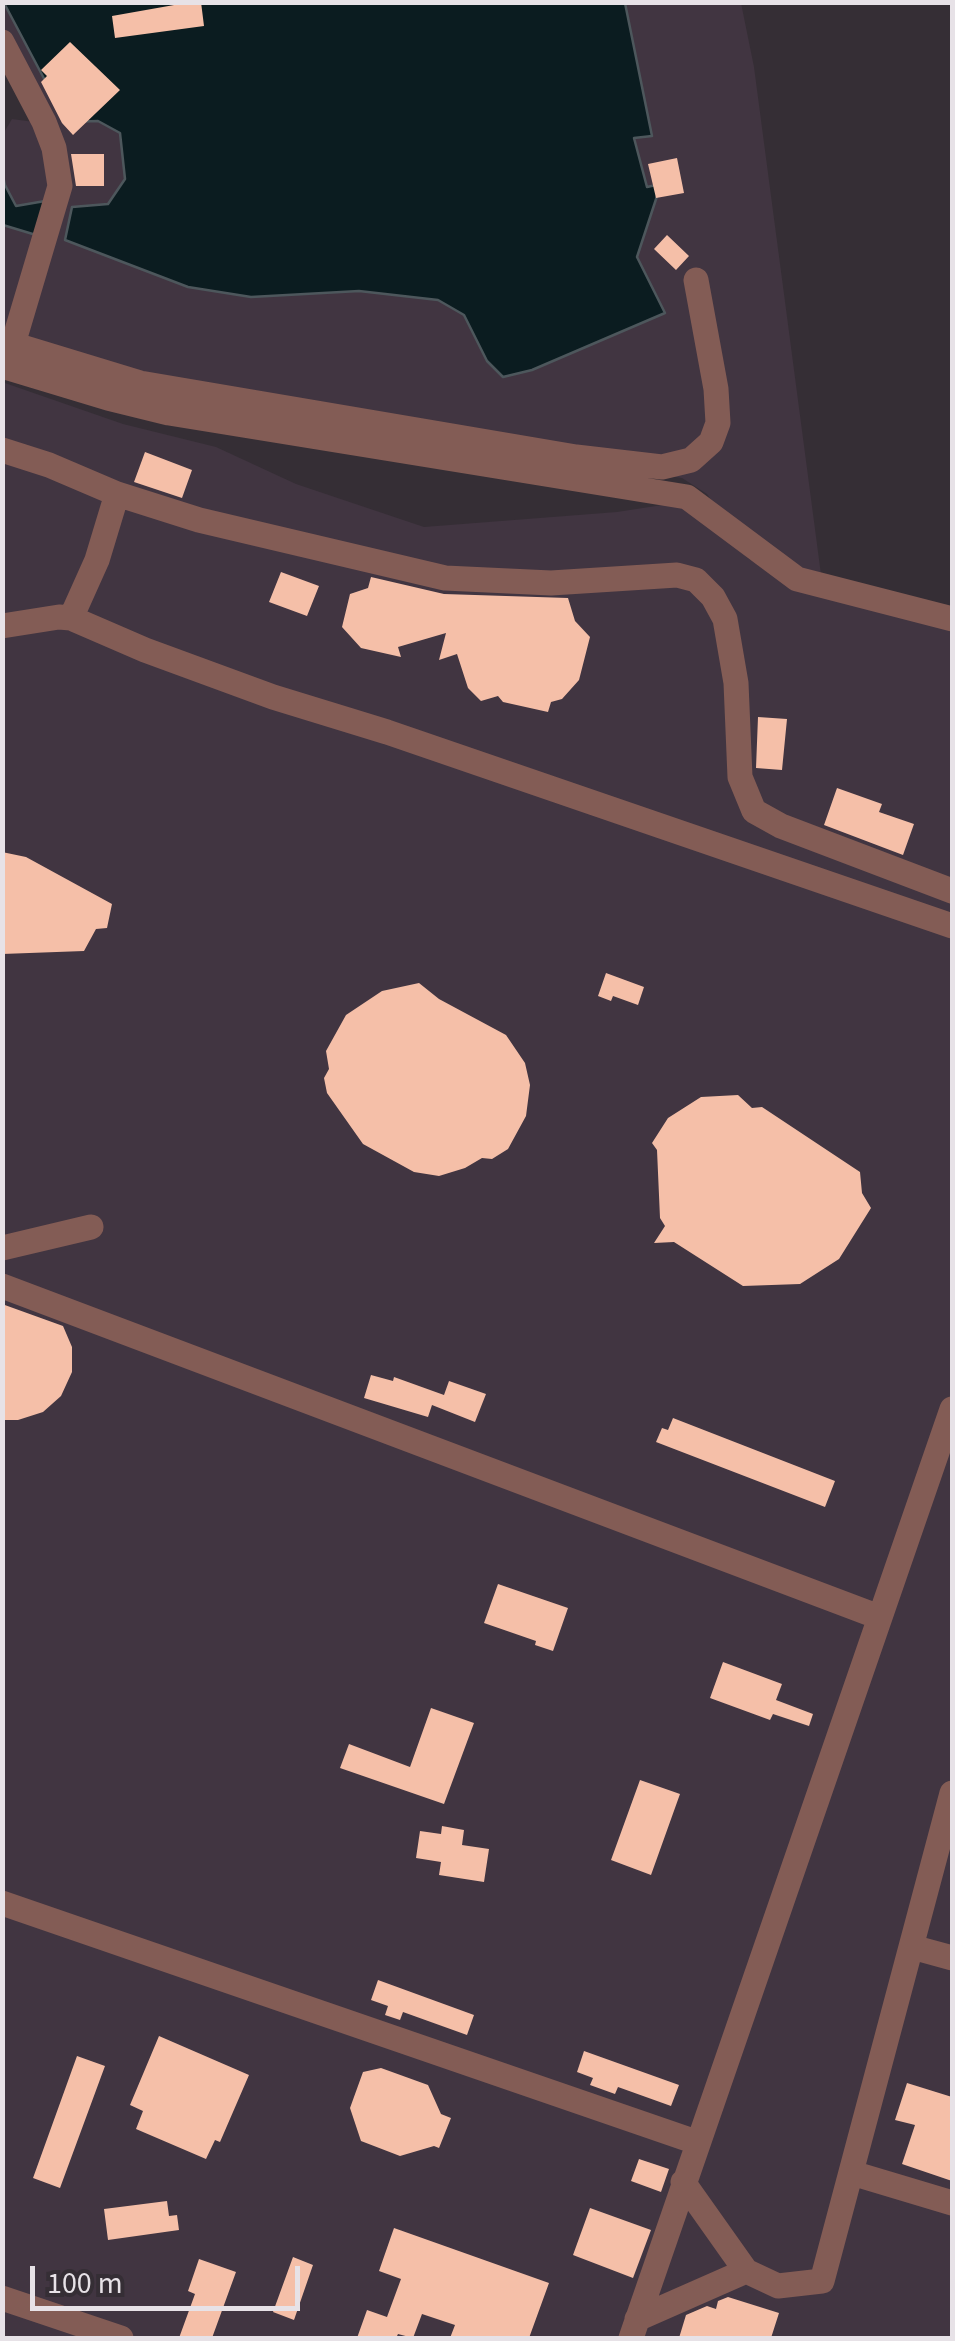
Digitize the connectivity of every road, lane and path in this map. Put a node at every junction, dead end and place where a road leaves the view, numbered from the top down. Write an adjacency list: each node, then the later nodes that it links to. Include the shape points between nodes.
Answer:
1 (2, 42): 3 (lane, via 44,122 60,186)
2 (696, 280): 3 (lane, via 718,423 711,442 691,460 662,467 140,383)
3 (6, 351): 7 (lane, via 108,398 169,413 687,497 797,580)
4 (2, 450): 5 (lane)
5 (117, 494): 6 (lane); 9 (lane, via 445,578 696,580 725,619 740,777 754,812)
6 (71, 618): 8 (lane); 10 (lane, via 274,697)
7 (952, 619)
8 (2, 626)
9 (952, 890)
10 (952, 926)
11 (92, 1226): 12 (lane)
12 (2, 1248)
13 (2, 1286): 15 (lane)
14 (952, 1409): 15 (lane)
15 (879, 1616): 20 (lane)
16 (952, 1793): 18 (lane)
17 (2, 1902): 20 (lane)
18 (912, 1946): 19 (lane); 21 (lane)
19 (952, 1958)
20 (696, 2142): 22 (lane)
21 (852, 2173): 23 (lane); 24 (lane, via 822,2280 778,2286)
22 (683, 2182): 24 (lane); 26 (lane)
23 (952, 2203)
24 (746, 2271): 26 (lane)
25 (2, 2298): 27 (lane)
26 (634, 2329)
27 (121, 2338)

